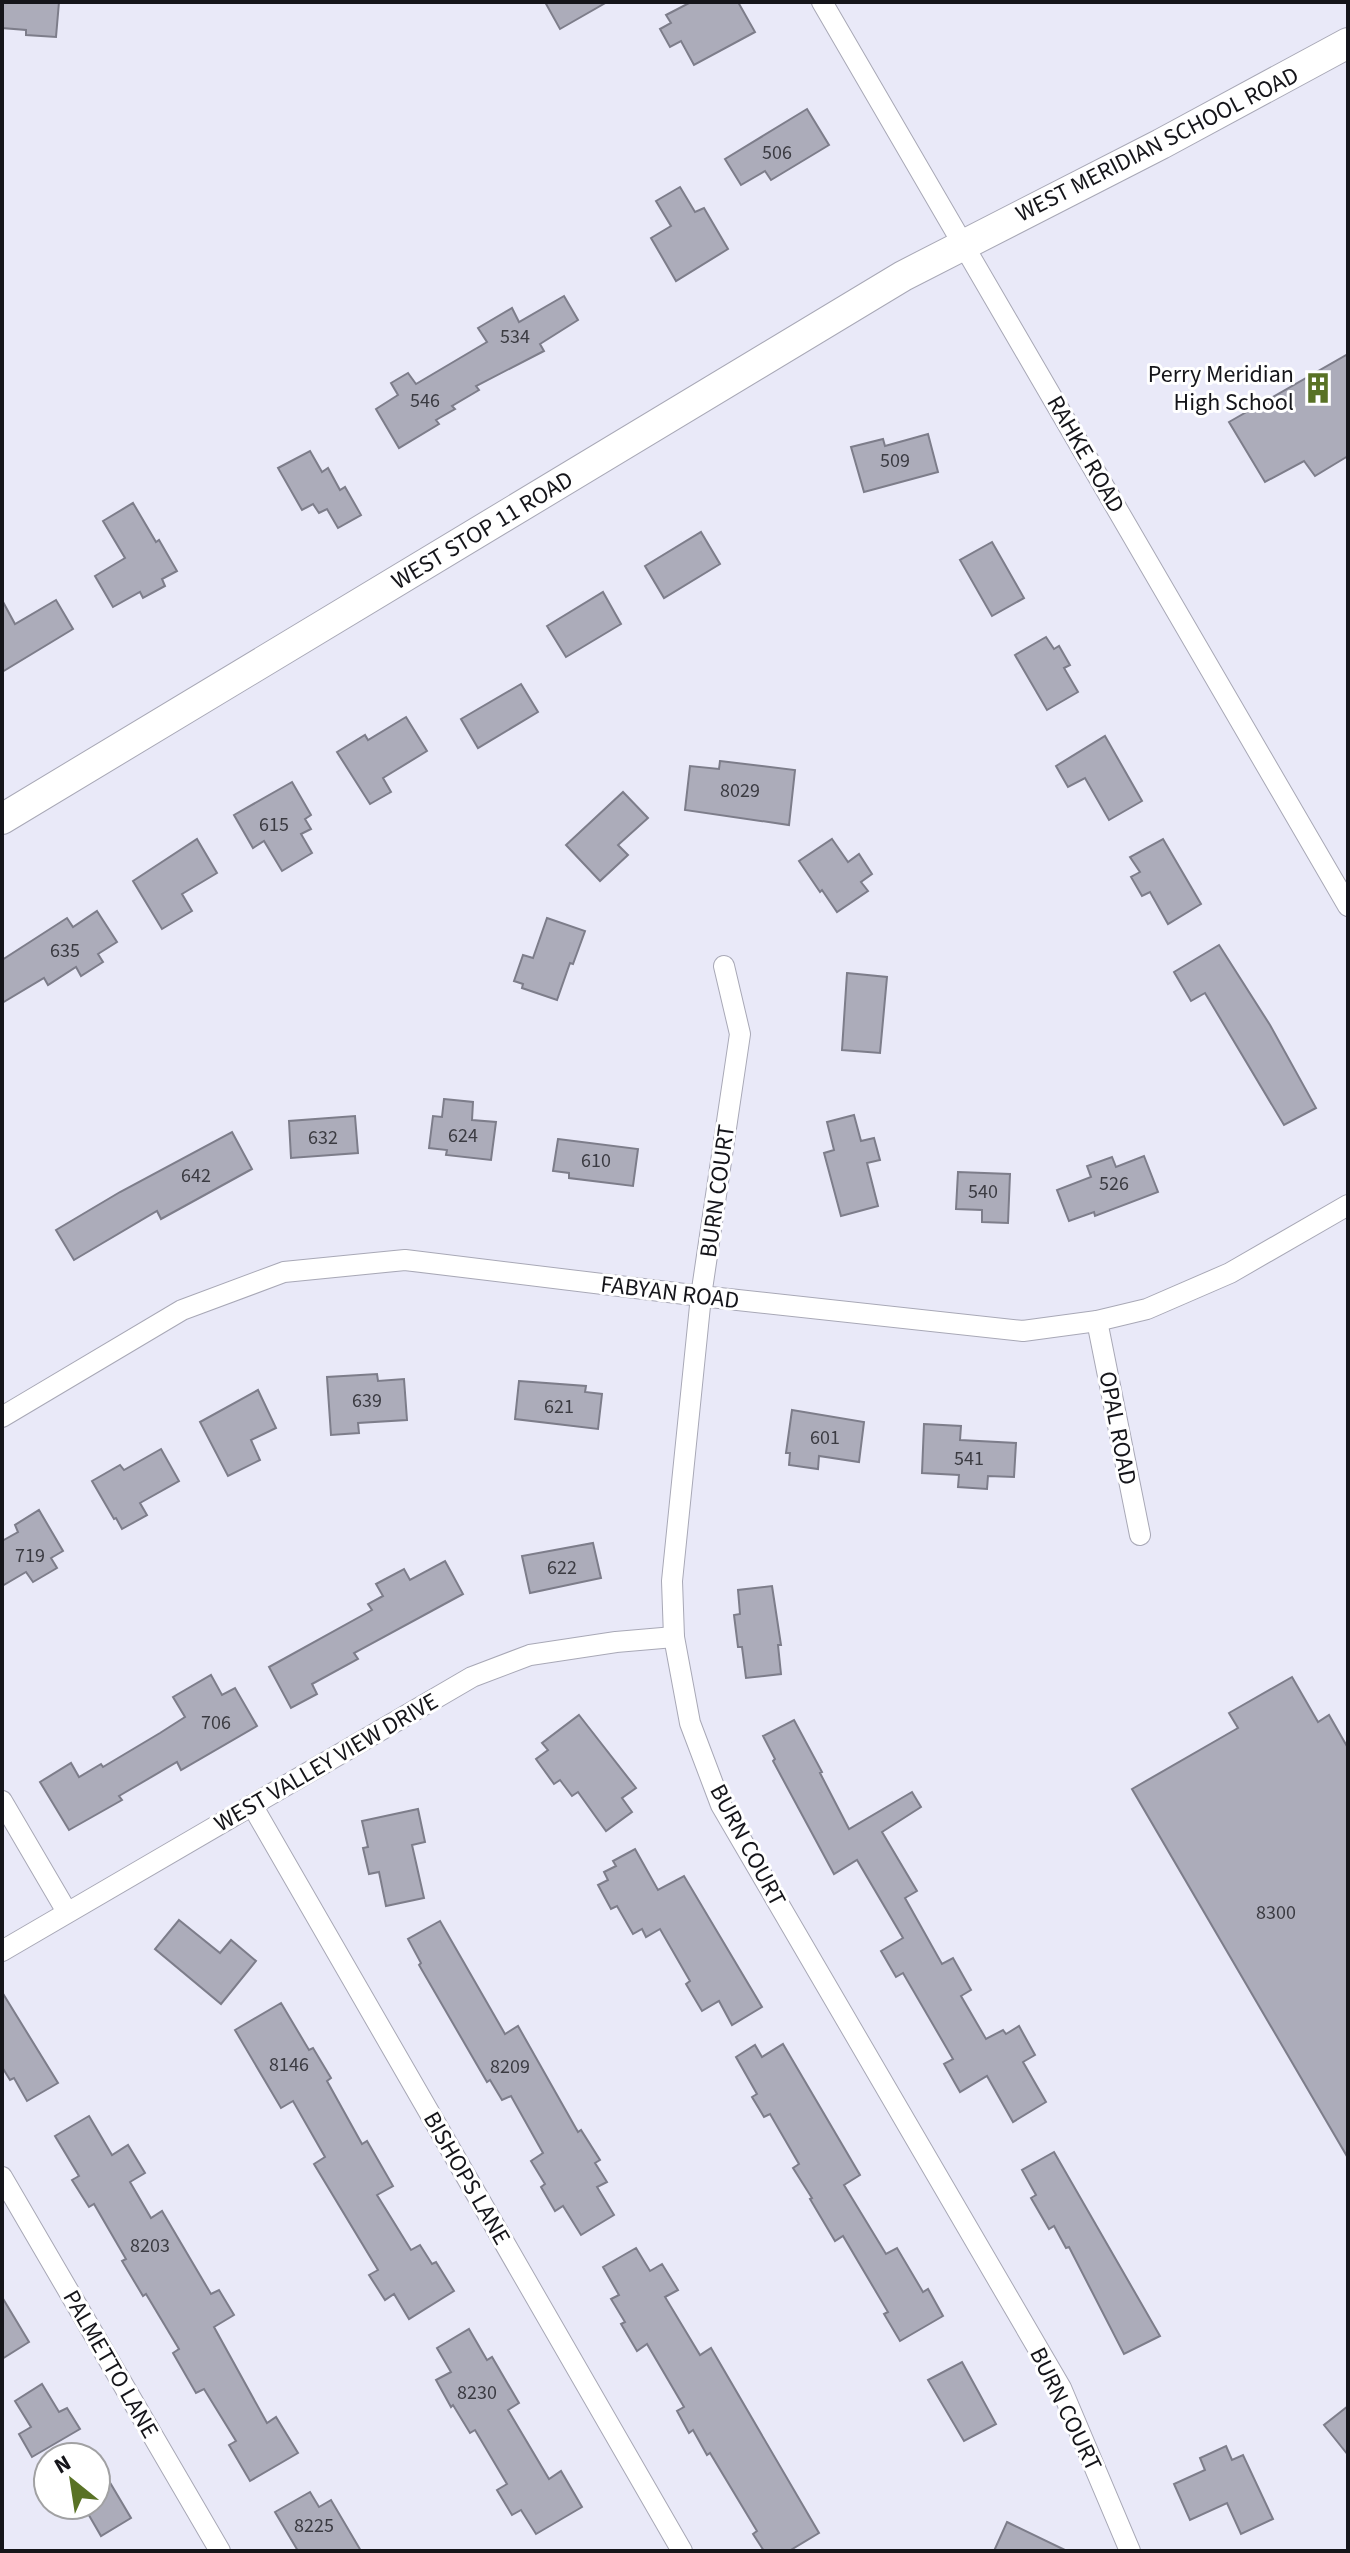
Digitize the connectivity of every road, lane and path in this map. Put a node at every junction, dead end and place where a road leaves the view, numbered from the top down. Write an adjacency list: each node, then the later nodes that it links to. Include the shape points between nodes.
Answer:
1 (822, 2): 3 (street, RAHKE ROAD)
2 (1348, 43): 3 (main road, WEST MERIDIAN SCHOOL ROAD)
3 (964, 244): 4 (main road, WEST STOP 11 ROAD); 5 (street, RAHKE ROAD)
4 (2, 819)
5 (1348, 906)
6 (724, 966): 8 (street, BURN COURT, via 740,1034)
7 (1348, 1205): 9 (street, FABYAN ROAD, via 1230,1273 1147,1309)
8 (701, 1296): 9 (street, FABYAN ROAD, via 1023,1331); 10 (street, FABYAN ROAD, via 405,1260 284,1272 182,1310); 12 (street, BURN COURT, via 672,1581)
9 (1097, 1321): 11 (street, OPAL ROAD)
10 (2, 1417)
11 (1140, 1535)
12 (674, 1637): 14 (street, WEST VALLEY VIEW DRIVE, via 530,1655 472,1677); 20 (street, BURN COURT, via 690,1723 721,1805 1061,2388)
13 (2, 1801): 15 (street)
14 (252, 1805): 15 (street, WEST VALLEY VIEW DRIVE); 19 (street, BISHOPS LANE)
15 (67, 1912): 16 (street, WEST VALLEY VIEW DRIVE)
16 (2, 1951)
17 (2, 2177): 18 (street, PALMETTO LANE)
18 (220, 2551)
19 (682, 2551)
20 (1130, 2551)

